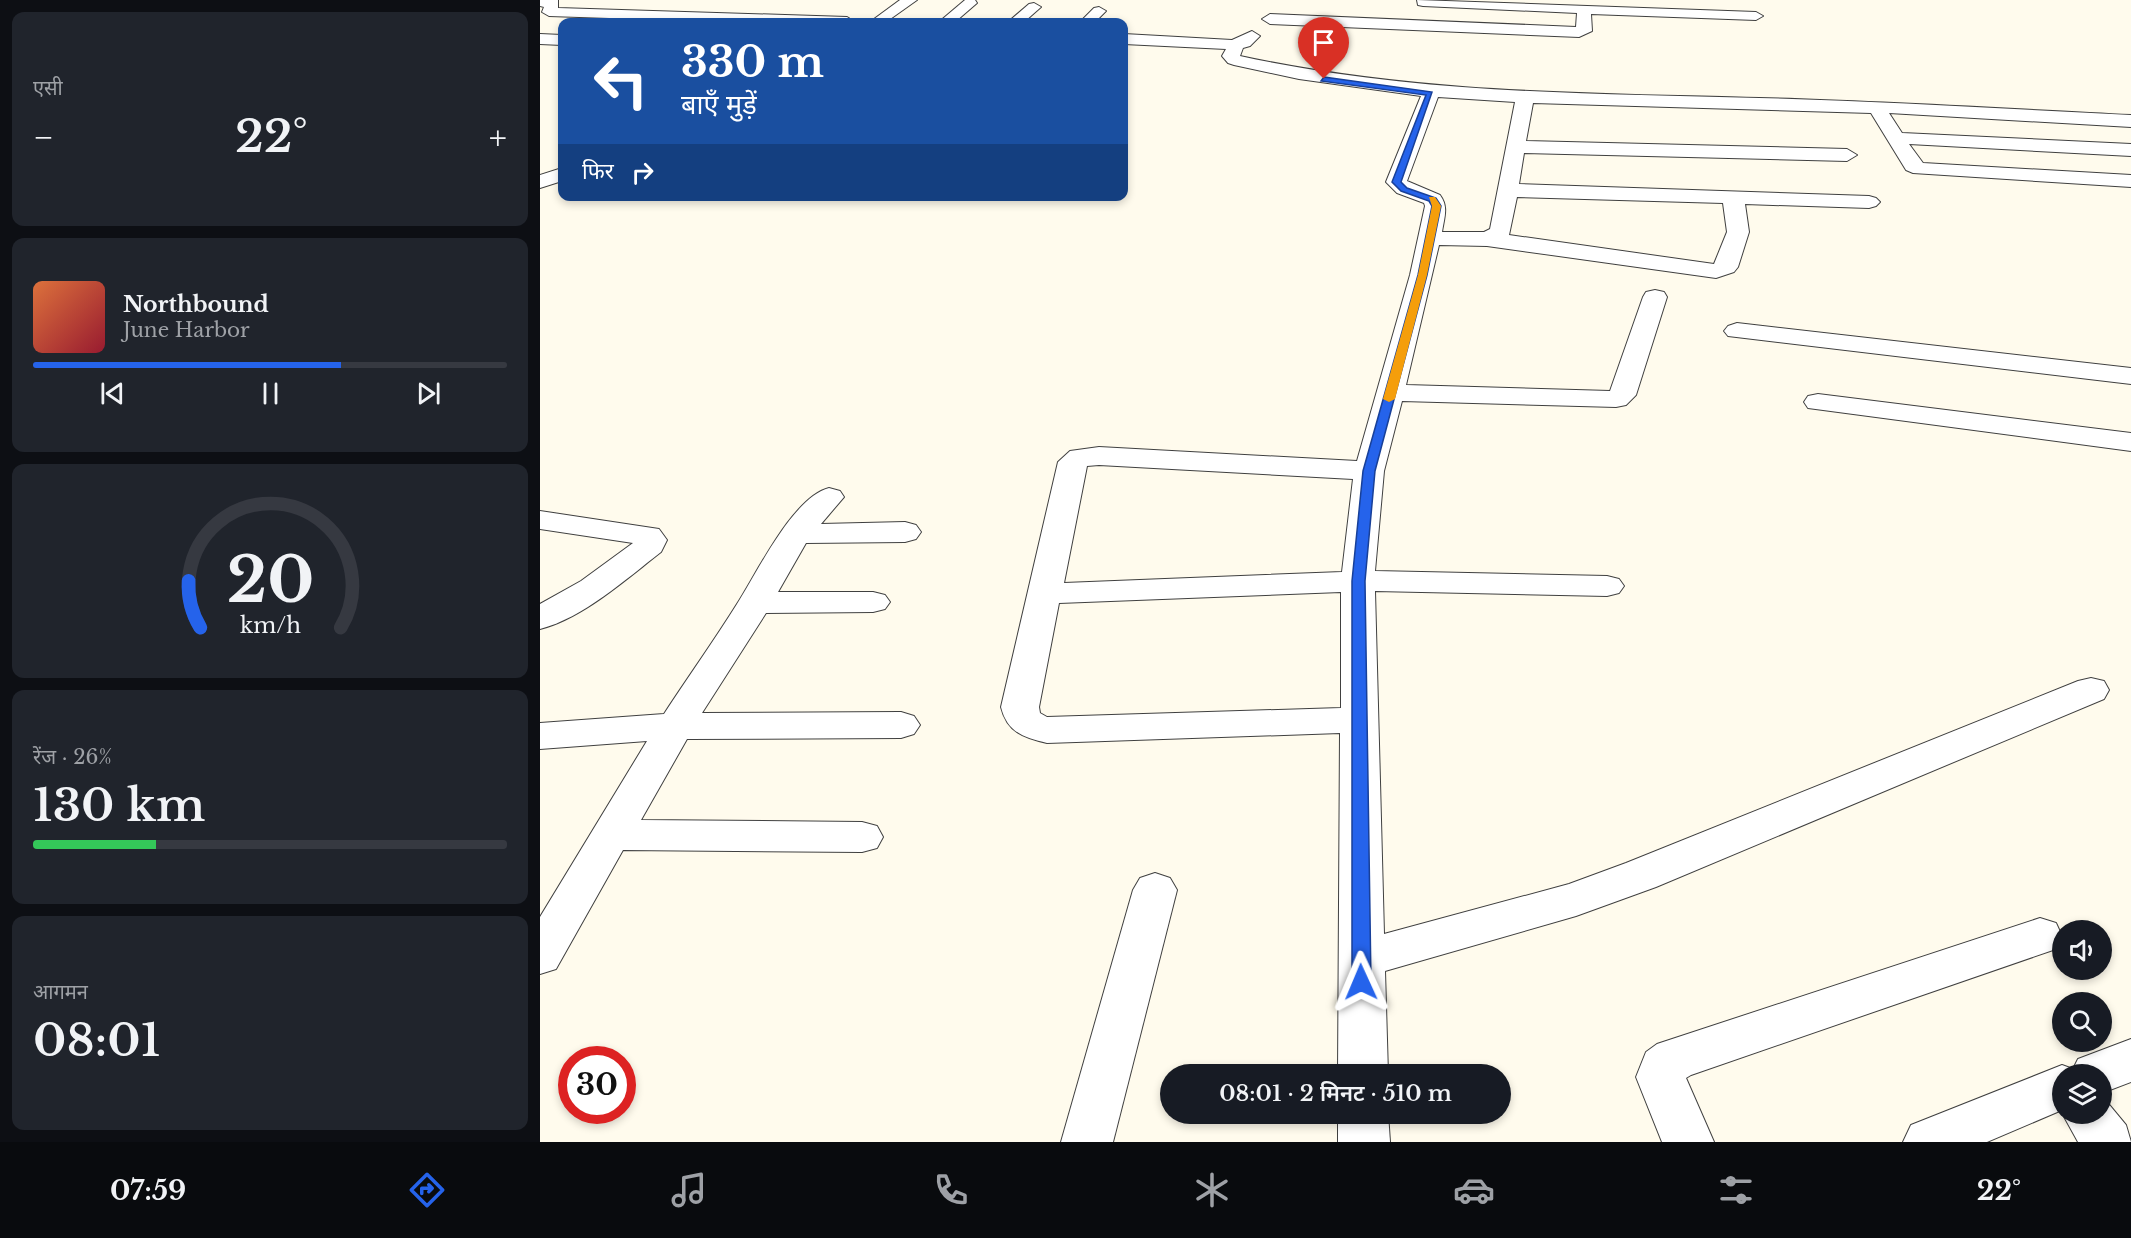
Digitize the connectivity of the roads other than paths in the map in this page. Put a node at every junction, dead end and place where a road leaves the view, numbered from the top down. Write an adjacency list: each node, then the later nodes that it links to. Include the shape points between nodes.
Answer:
1 (910, 0): 11 (street)
2 (1423, 2): 7 (street)
3 (970, 3): 12 (street)
4 (550, 6): 10 (street, via 554,12)
5 (1034, 7): 13 (street)
6 (1283, 7): 15 (street)
7 (1588, 9): 9 (street); 15 (street, via 1584,10 1584,31 1579,32)
8 (1099, 11): 14 (street)
9 (1756, 16)
10 (730, 18)
11 (883, 18)
12 (951, 18)
13 (1020, 18)
14 (1091, 18)
15 (1270, 19): 19 (street, via 1247,41)
16 (540, 39): 18 (street)
17 (1128, 39): 19 (street)
18 (558, 40)
19 (1238, 44): 20 (street, via 1230,56 1234,60 1324,79)
20 (1430, 94): 21 (street); 35 (street, via 1396,182 1436,202)
21 (1524, 105): 22 (street); 23 (street); 26 (street)
22 (1877, 108): 24 (street); 25 (street)
23 (1727, 118)
24 (2131, 122)
25 (1895, 138): 27 (street); 30 (street, via 1913,166 1920,169)
26 (1516, 147): 28 (street); 32 (street)
27 (2131, 150)
28 (1847, 155)
29 (558, 175): 31 (street)
30 (2131, 181)
31 (540, 182)
32 (1507, 190): 33 (street); 36 (street, via 1500,233)
33 (1732, 198): 34 (street); 36 (street, via 1740,216 1740,229 1726,267 1716,271)
34 (1869, 202)
35 (1428, 238): 36 (street); 40 (street)
36 (1487, 239)
37 (1655, 297): 40 (street, via 1622,395 1616,399)
38 (1737, 331): 39 (street)
39 (2131, 376)
40 (1390, 393): 43 (street)
41 (1818, 402): 42 (street)
42 (2131, 442)
43 (1369, 471): 48 (street); 50 (street, via 1080,458 1070,469)
44 (829, 497): 47 (street)
45 (540, 520): 53 (street, via 639,534 651,540 650,545 593,588)
46 (905, 532): 47 (street)
47 (795, 534): 52 (street)
48 (1358, 581): 49 (street); 50 (street); 55 (street)
49 (1607, 586)
50 (1044, 594): 55 (street, via 1020,707 1022,719 1030,727 1047,730)
51 (873, 602): 52 (street)
52 (755, 603): 57 (street)
53 (540, 618)
54 (2091, 690): 64 (street, via 1576,899)
55 (1358, 720): 64 (street)
56 (901, 725): 57 (street)
57 (675, 726): 58 (street); 59 (street)
58 (540, 736)
59 (612, 835): 60 (street); 63 (street)
60 (862, 837)
61 (1155, 890): 71 (street)
62 (2040, 936): 73 (street, via 1674,1059 1663,1067 1661,1077)
63 (540, 957)
64 (1361, 959): 66 (street)
65 (2131, 1060): 67 (street)
66 (1363, 1064)
67 (2112, 1067)
68 (2052, 1091): 74 (street)
69 (1363, 1124): 72 (street)
70 (2095, 1124): 75 (street)
71 (1087, 1142)
72 (1364, 1142)
73 (1688, 1142)
74 (1929, 1142)
75 (2108, 1142)

